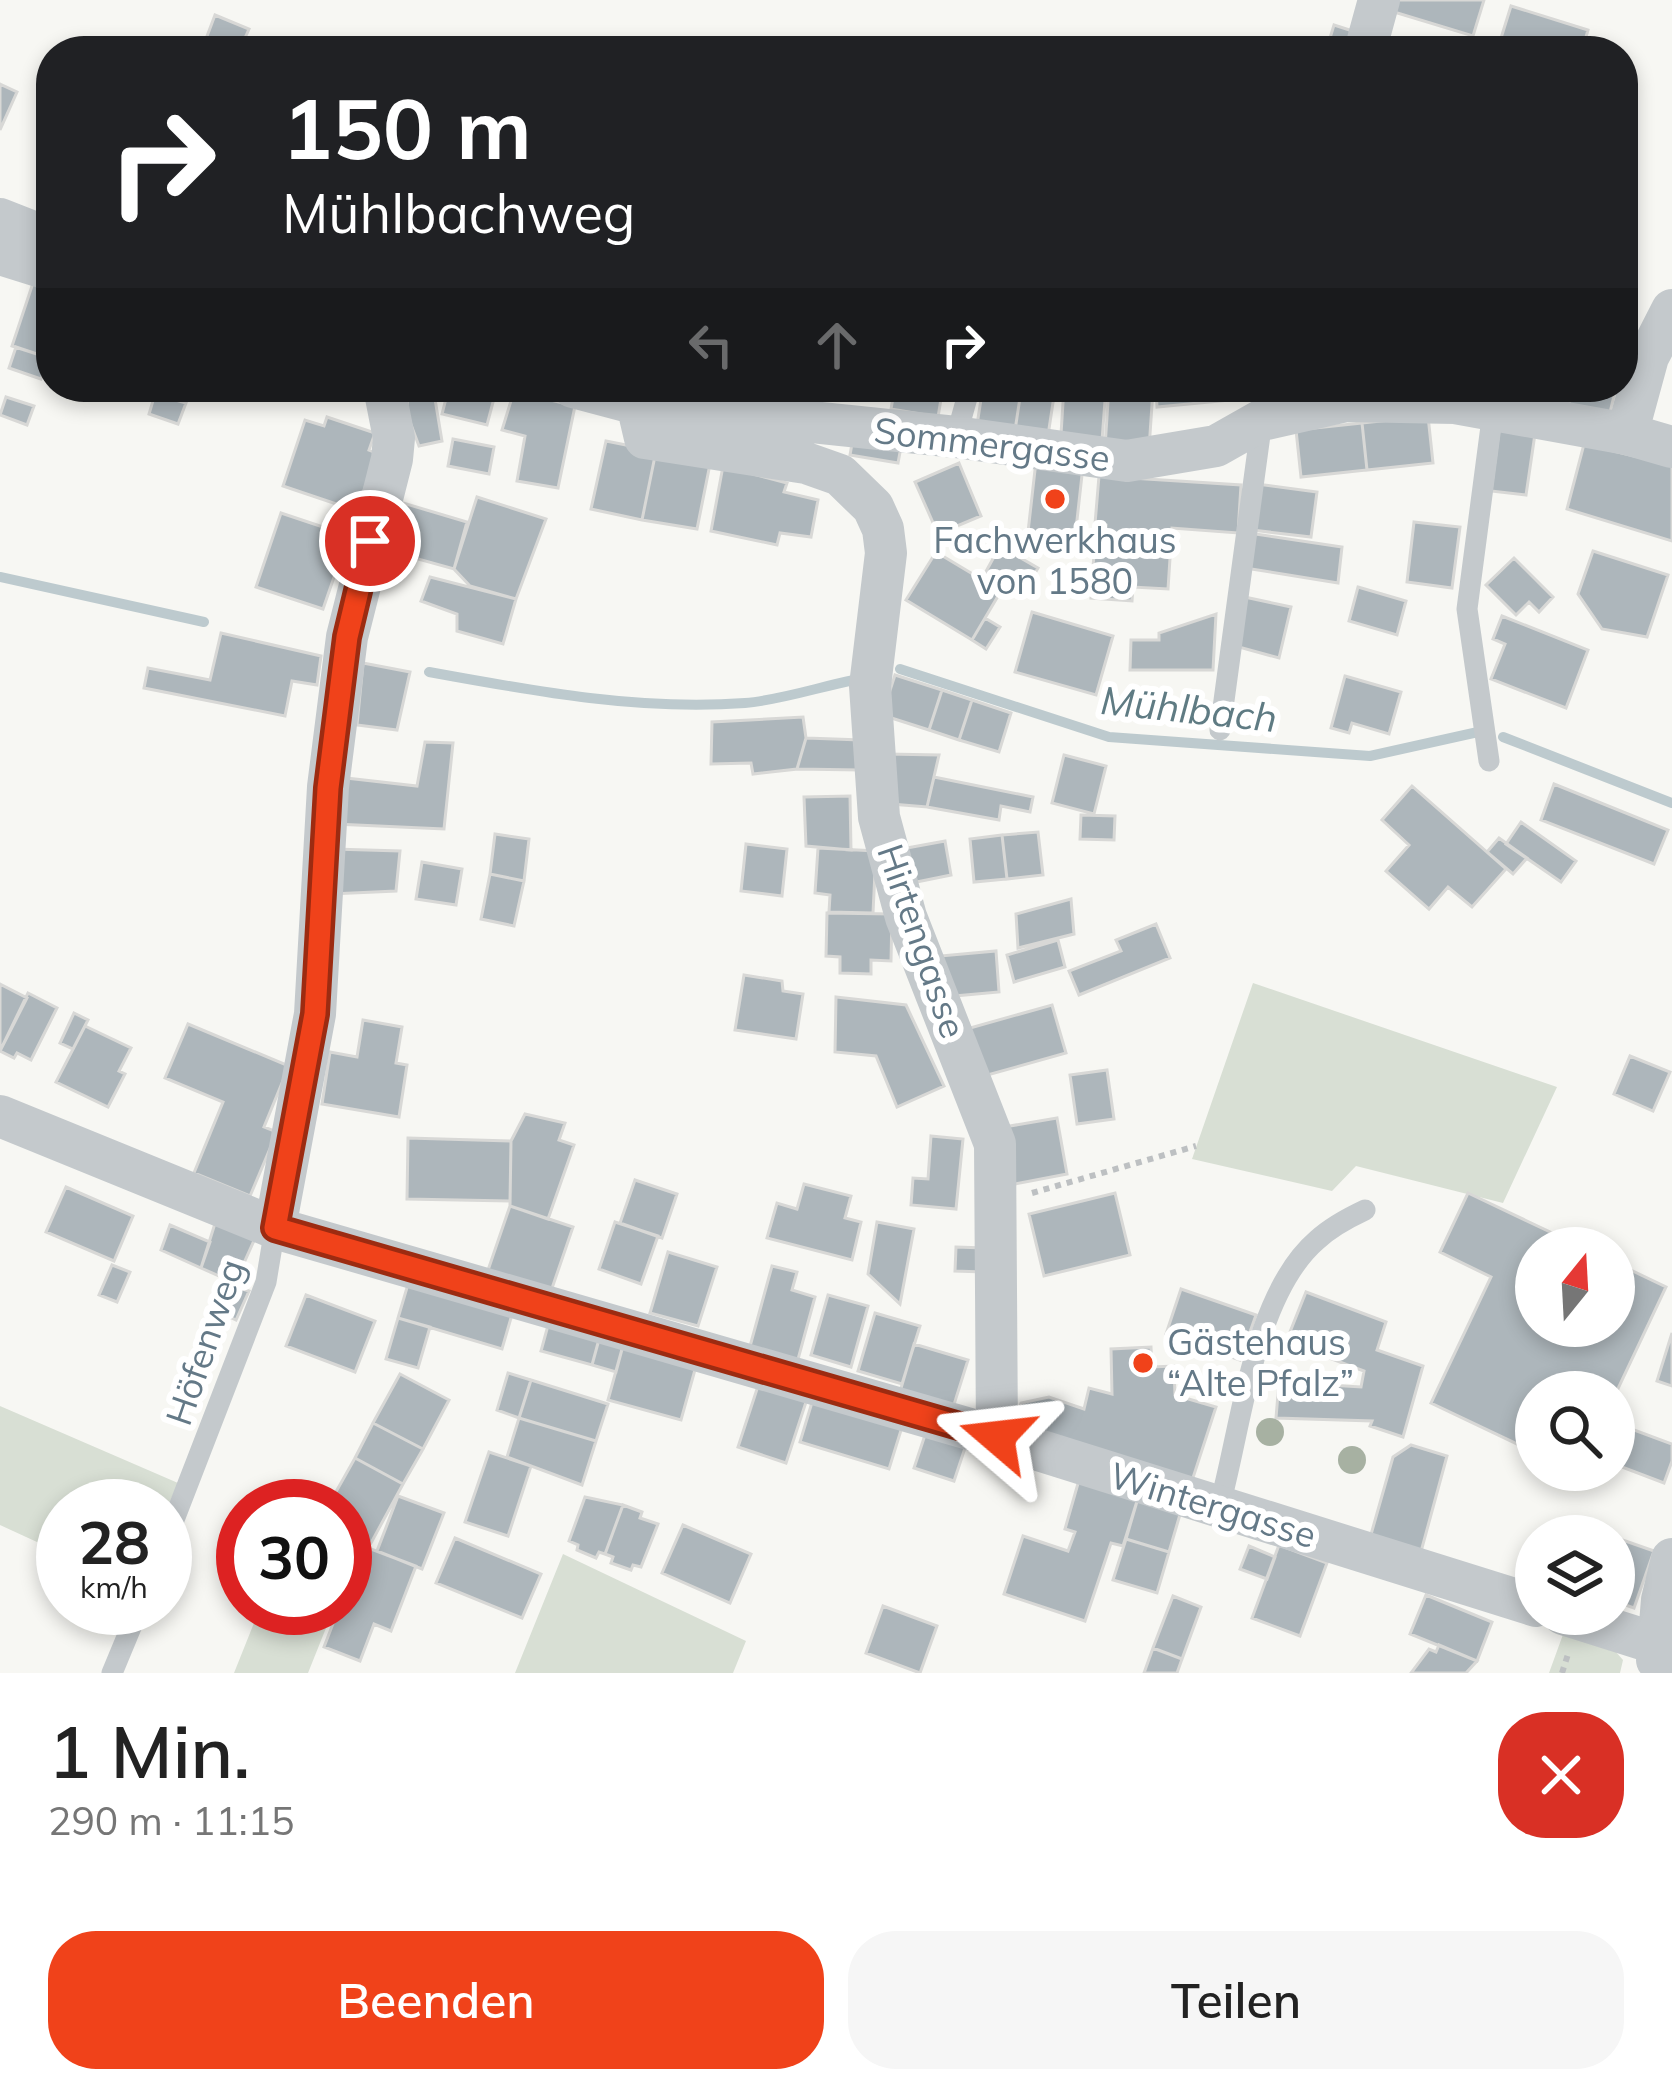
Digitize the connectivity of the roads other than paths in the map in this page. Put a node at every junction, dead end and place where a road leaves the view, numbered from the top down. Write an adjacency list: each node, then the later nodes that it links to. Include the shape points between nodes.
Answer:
1 (1379, 0): 2 (street)
2 (1369, 36)
3 (0, 219): 4 (street)
4 (36, 233)
5 (0, 254): 6 (street)
6 (36, 265)
7 (1672, 310): 8 (street)
8 (1638, 394)
9 (387, 402): 25 (street, via 392,459 347,637 328,788 315,1014)
10 (629, 402): 15 (street, Sommergasse)
11 (966, 402): 19 (lane)
12 (1326, 402): 16 (street, Sommergasse)
13 (1419, 402): 17 (street, Sommergasse)
14 (1636, 402): 18 (street)
15 (637, 404): 19 (street, Sommergasse); 26 (street, Hirtengasse, via 645,438 840,475 873,507 883,530 870,676 879,817 906,917 995,1144)
16 (1275, 407): 19 (street, Sommergasse, via 1216,446 1128,460); 21 (lane)
17 (1493, 411): 18 (street, Sommergasse); 22 (lane, via 1467,609)
18 (1627, 434): 20 (street, Sommergasse)
19 (956, 437)
20 (1672, 447)
21 (1220, 730)
22 (1489, 761)
23 (0, 1116): 25 (street, Wintergasse)
24 (1365, 1210): 28 (lane, via 1314,1242 1275,1305 1255,1352)
25 (275, 1228): 26 (street, Wintergasse); 27 (lane, Höfenweg, via 266,1282)
26 (997, 1437): 28 (street, Wintergasse)
27 (190, 1479)
28 (1219, 1508): 30 (street, Wintergasse)
29 (1672, 1559): 33 (street)
30 (1515, 1600)
31 (128, 1635): 34 (lane)
32 (1621, 1635): 33 (street)
33 (1662, 1650)
34 (112, 1673)

